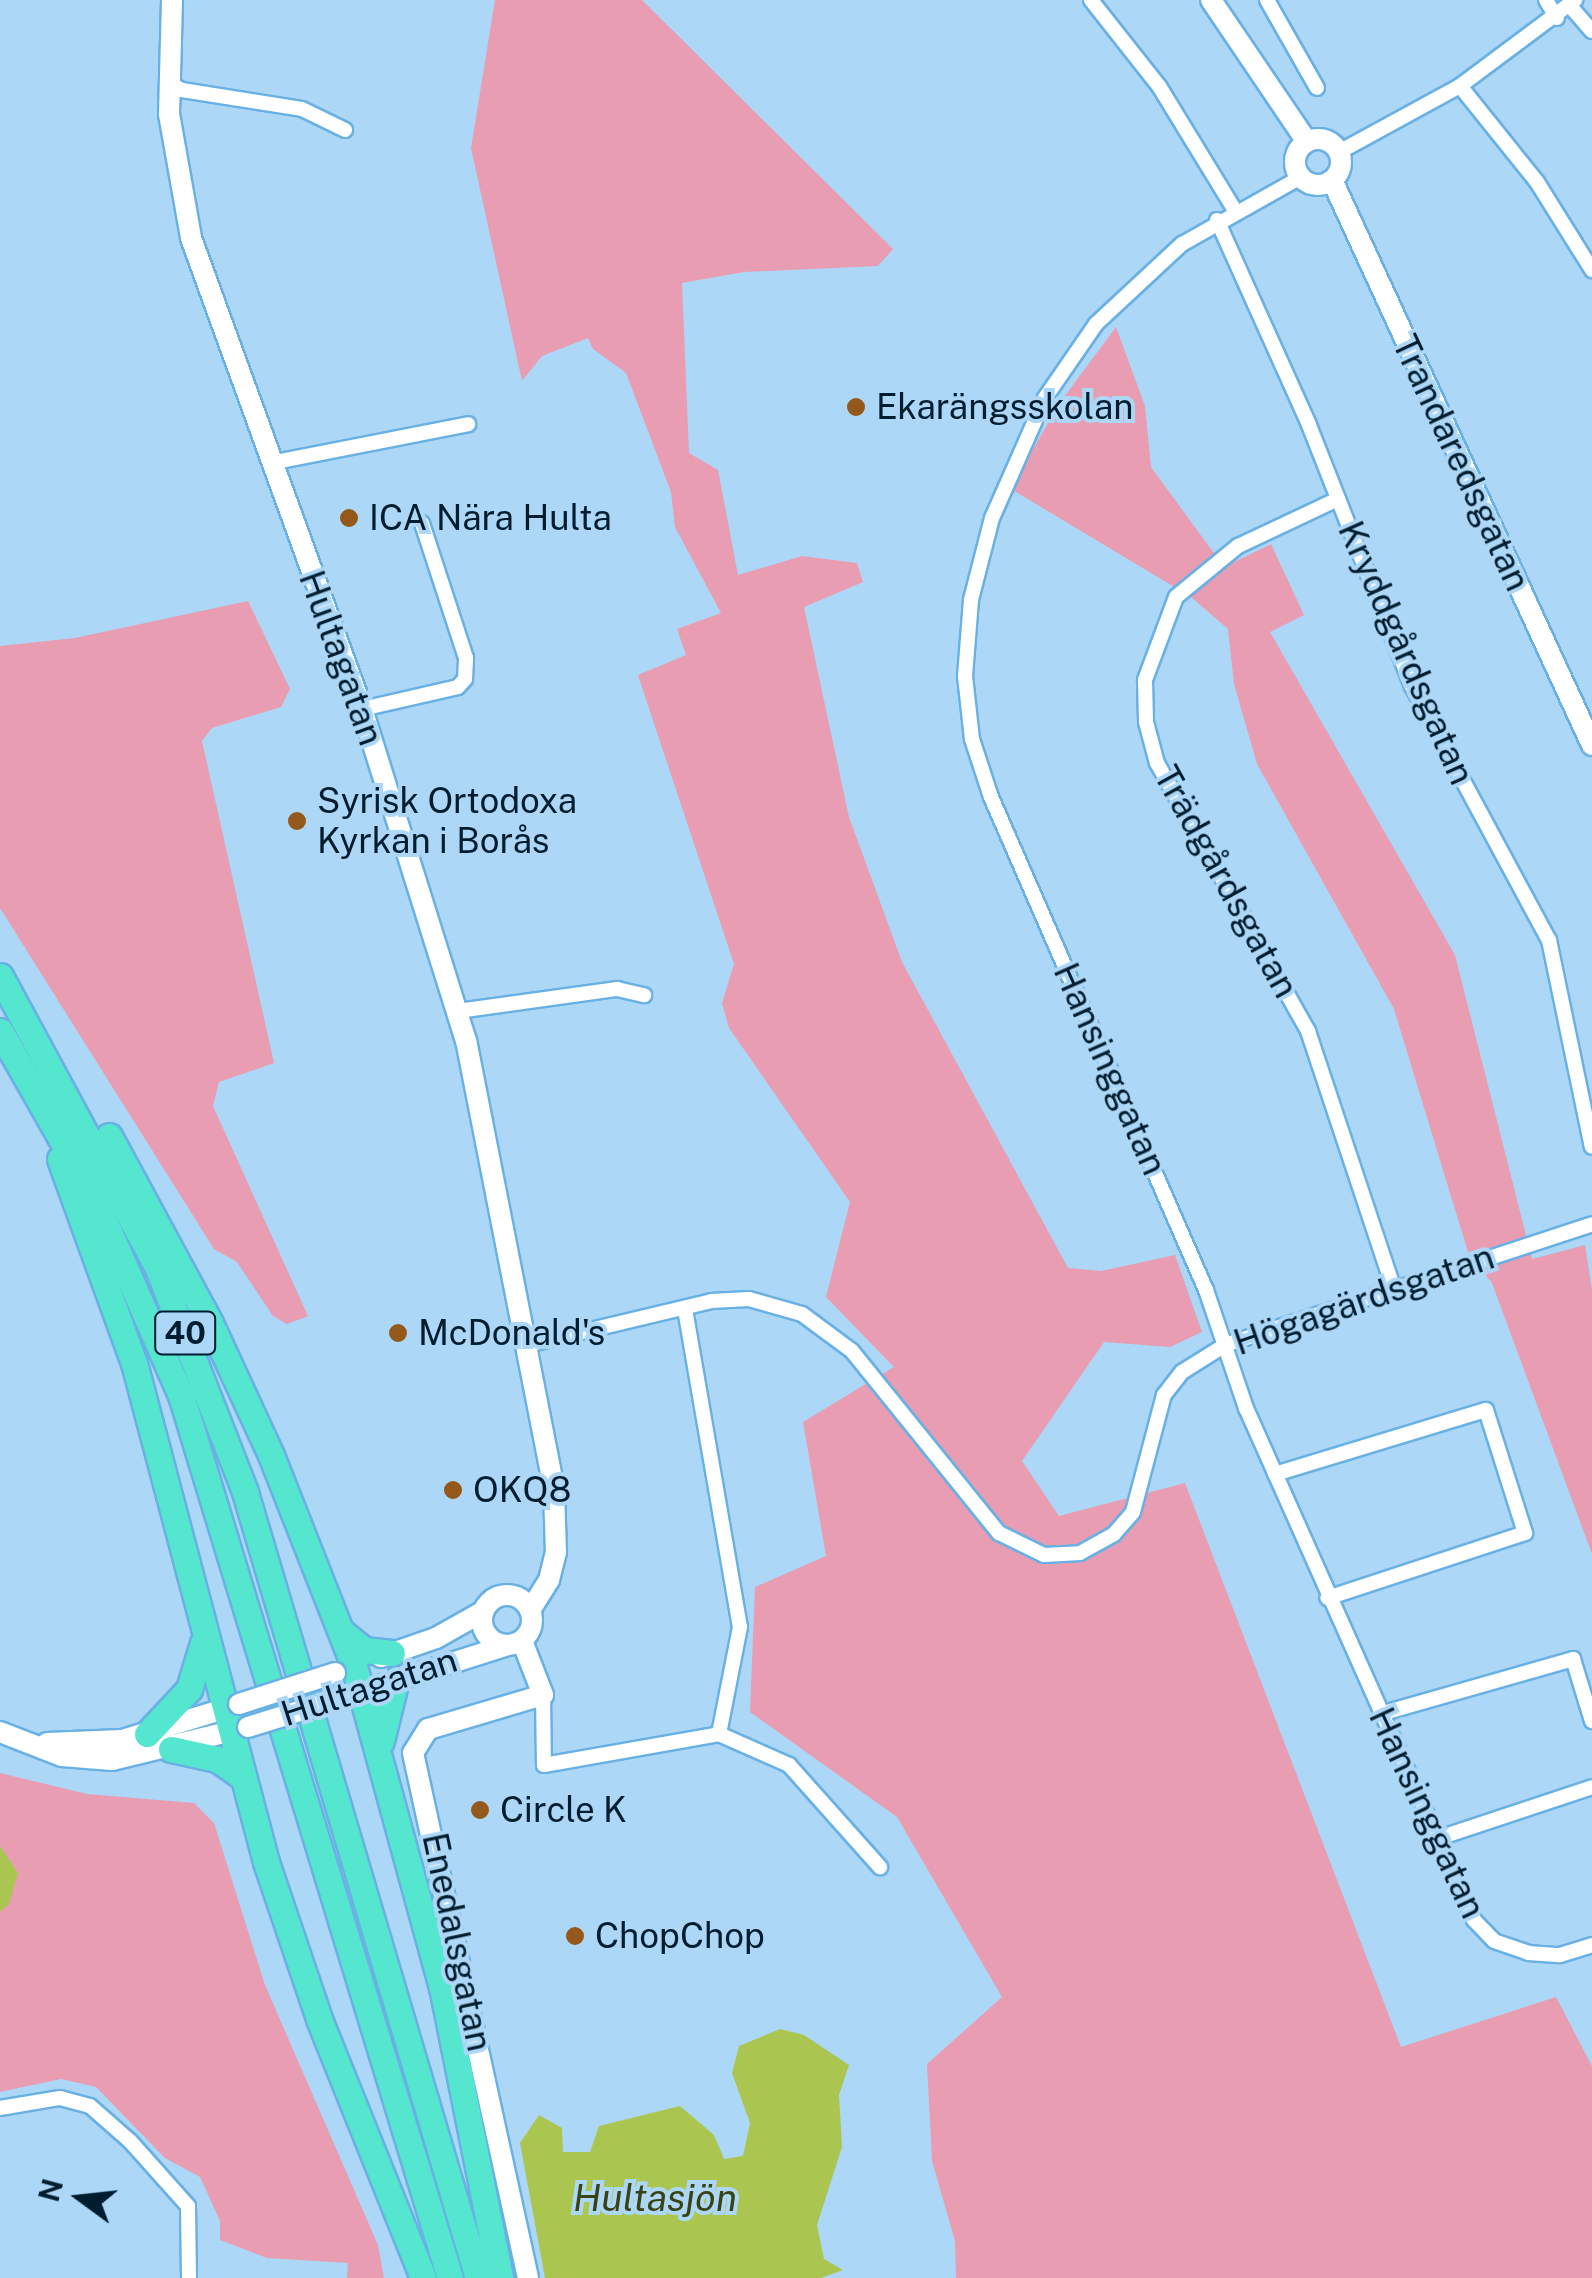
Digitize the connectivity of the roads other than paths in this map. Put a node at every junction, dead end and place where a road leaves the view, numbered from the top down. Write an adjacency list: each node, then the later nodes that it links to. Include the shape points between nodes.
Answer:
1 (172, 0): 9 (street, Hultagatan)
2 (1091, 0): 17 (street, via 1159,86)
3 (1211, 0): 13 (street)
4 (1266, 0): 11 (street)
5 (1546, 0): 7 (street)
6 (1573, 3): 7 (street); 8 (street)
7 (1557, 18): 10 (street)
8 (1592, 32)
9 (168, 82): 12 (street, via 302,110); 21 (street, Hultagatan, via 191,238)
10 (1460, 86): 14 (street); 19 (street, via 1537,182)
11 (1317, 88)
12 (345, 130)
13 (1307, 142): 14 (street, via 1325,140); 15 (street, via 1296,158)
14 (1339, 152): 16 (street)
15 (1301, 177): 16 (street, via 1316,184); 17 (street, Hansinggatan)
16 (1332, 180): 25 (street, Trandaredsgatan)
17 (1234, 209): 18 (street, Hansinggatan)
18 (1217, 220): 22 (street, Kryddgårdsgatan); 37 (street, Hansinggatan, via 1096,324 1045,398 992,518 970,600 964,676 972,739 991,797)
19 (1592, 270)
20 (468, 424): 21 (street)
21 (270, 463): 24 (street, Hultagatan)
22 (1338, 499): 32 (street, Kryddgårdsgatan, via 1412,686 1548,940); 34 (street, Trädgårdsgatan, via 1238,546 1176,597 1145,680 1146,722 1157,764 1308,1031)
23 (422, 523): 24 (street, via 466,658 465,679 458,687)
24 (362, 709): 28 (street, Hultagatan)
25 (1592, 745)
26 (0, 976): 30 (highway, 40)
27 (644, 995): 28 (street, via 618,989)
28 (458, 1011): 36 (street, Hultagatan)
29 (0, 1031): 31 (highway, 40)
30 (34, 1033): 42 (highway, via 99,1119 210,1322); 68 (highway, 40, via 157,1266 245,1492)
31 (40, 1097): 43 (highway, via 134,1364); 67 (highway, 40, via 155,1328 206,1465)
32 (1592, 1147)
33 (1592, 1224): 34 (street, Högagärdsgatan)
34 (1394, 1289): 37 (street, Högagärdsgatan)
35 (685, 1309): 36 (street, Högagärdsgatan); 37 (street, Högagärdsgatan, via 770,1302 832,1332 999,1534 1044,1556 1080,1552 1114,1534 1133,1512 1164,1395 1182,1372); 55 (street, via 740,1626)
36 (527, 1345): 40 (street, Hultagatan, via 558,1530 549,1580)
37 (1225, 1345): 38 (street, Hansinggatan)
38 (1275, 1474): 39 (street, Hansinggatan); 39 (street, via 1486,1410 1525,1533)
39 (1328, 1598): 50 (street, Hansinggatan)
40 (530, 1610): 41 (street, Hultagatan, via 510,1595); 44 (street, Hultagatan, via 532,1626)
41 (484, 1611): 44 (street, Hultagatan, via 487,1635); 45 (street, Hultagatan)
42 (341, 1632): 45 (highway, via 364,1650); 46 (highway)
43 (204, 1638): 51 (highway); 54 (highway, via 189,1689)
44 (515, 1643): 47 (street, Hultagatan); 49 (street)
45 (392, 1653): 46 (street, Hultagatan)
46 (345, 1670): 48 (highway); 51 (street, Hultagatan, bridge)
47 (396, 1680): 48 (street, Hultagatan); 58 (highway, via 385,1704)
48 (352, 1695): 51 (street, Hultagatan, bridge); 58 (highway)
49 (543, 1696): 55 (street, via 544,1765); 70 (street, Enedalsgatan, via 428,1729 413,1753)
50 (1380, 1714): 52 (street, via 1573,1658); 61 (street, Hansinggatan)
51 (235, 1718): 54 (street); 57 (street); 59 (highway)
52 (1592, 1722)
53 (0, 1732): 56 (street)
54 (148, 1734): 56 (street, via 93,1743)
55 (719, 1734): 62 (street, via 789,1765)
56 (28, 1742): 57 (street, via 84,1760)
57 (171, 1749): 59 (highway, via 218,1759)
58 (380, 1751): 69 (highway, via 442,1987)
59 (241, 1776): 66 (highway, via 319,2019)
60 (1592, 1787): 61 (street)
61 (1436, 1839): 63 (street, Hansinggatan, via 1474,1920 1494,1941 1560,1955)
62 (880, 1867)
63 (1592, 1945)
64 (0, 2108): 65 (street, via 60,2098 90,2106 130,2141 188,2206)
65 (190, 2278)
66 (423, 2278)
67 (450, 2278)
68 (478, 2278)
69 (500, 2278)
70 (528, 2278)

